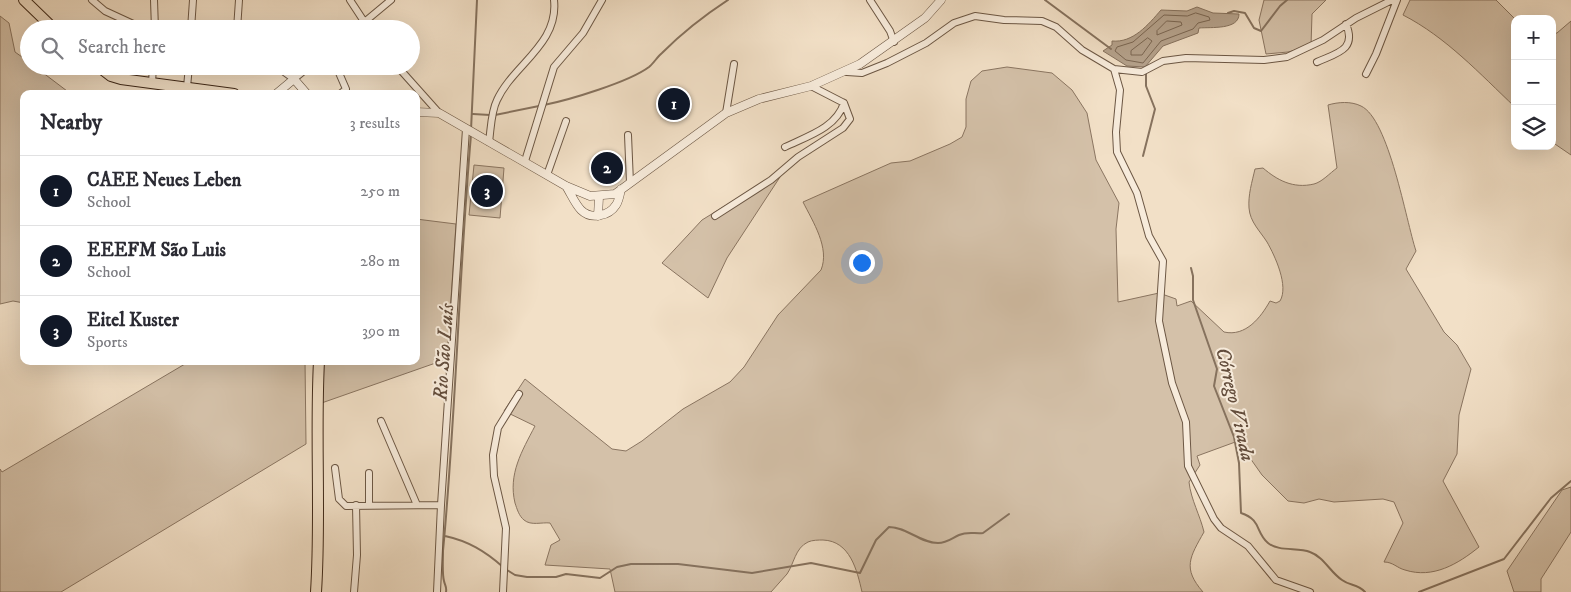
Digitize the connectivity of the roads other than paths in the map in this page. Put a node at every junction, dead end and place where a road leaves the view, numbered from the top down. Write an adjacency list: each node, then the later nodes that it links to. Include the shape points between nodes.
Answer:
1 (24, 0): 14 (main road)
2 (92, 0): 15 (street, via 105,11)
3 (154, 0): 16 (street)
4 (193, 0): 17 (street)
5 (239, 0): 18 (street)
6 (350, 0): 19 (street)
7 (391, 0): 20 (street)
8 (554, 0): 52 (street, via 546,37 500,93)
9 (602, 0): 54 (street, via 583,34 554,67)
10 (870, 0): 22 (street)
11 (941, 0): 22 (street, via 925,18)
12 (1392, 0): 21 (street)
13 (1397, 0): 27 (street)
14 (45, 20)
15 (124, 20)
16 (155, 20)
17 (192, 20)
18 (238, 20)
19 (363, 20)
20 (366, 20)
21 (1346, 24): 23 (street, via 1351,35 1348,44 1341,52); 25 (street, via 1323,40 1280,58 1201,57 1164,61 1142,72)
22 (894, 42): 26 (street)
23 (1317, 62)
24 (734, 64): 48 (street)
25 (1114, 69): 26 (street, via 1082,50 1056,27 1042,21 975,16 954,23 887,63 862,73); 77 (street, via 1120,90 1117,152 1136,193 1149,236 1163,261 1159,321 1172,383 1186,422 1188,466 1221,528 1248,546 1276,580)
26 (847, 72): 37 (street)
27 (1366, 74)
28 (113, 75): 36 (main road)
29 (152, 75): 36 (street)
30 (188, 75): 38 (street)
31 (290, 75): 35 (street)
32 (298, 75): 35 (street)
33 (340, 75): 42 (street)
34 (406, 75): 43 (street)
35 (294, 78): 40 (street); 41 (street)
36 (152, 83): 38 (main road)
37 (811, 86): 45 (street); 48 (street, via 759,99)
38 (187, 87): 39 (main road)
39 (207, 90)
40 (280, 90)
41 (304, 90)
42 (345, 90)
43 (419, 90)
44 (420, 91): 47 (street)
45 (844, 102): 53 (street, via 832,122); 63 (street, via 850,119 843,128)
46 (420, 112): 47 (street)
47 (439, 113): 50 (street)
48 (726, 113): 56 (street)
49 (566, 121): 55 (street)
50 (467, 129): 52 (street); 69 (street)
51 (628, 135): 56 (street)
52 (485, 140): 54 (street)
53 (785, 147)
54 (525, 161): 55 (street)
55 (547, 175): 57 (street)
56 (630, 183): 58 (street)
57 (566, 186): 59 (street); 61 (street)
58 (622, 188): 60 (street, via 615,194); 62 (street, via 616,205)
59 (586, 194): 60 (street); 61 (street)
60 (599, 196): 62 (street)
61 (582, 210): 62 (street)
62 (598, 216)
63 (715, 216)
64 (320, 365): 73 (main road)
65 (519, 394): 76 (street, via 498,428 493,455 494,476 506,528)
66 (382, 421): 71 (street)
67 (335, 468): 70 (street, via 341,501 346,506)
68 (368, 473): 72 (street)
69 (441, 504): 71 (street); 75 (street)
70 (356, 505): 72 (street); 74 (street)
71 (417, 505): 72 (street)
72 (369, 506)
73 (316, 592)
74 (354, 592)
75 (437, 592)
76 (503, 592)
77 (1310, 592)

